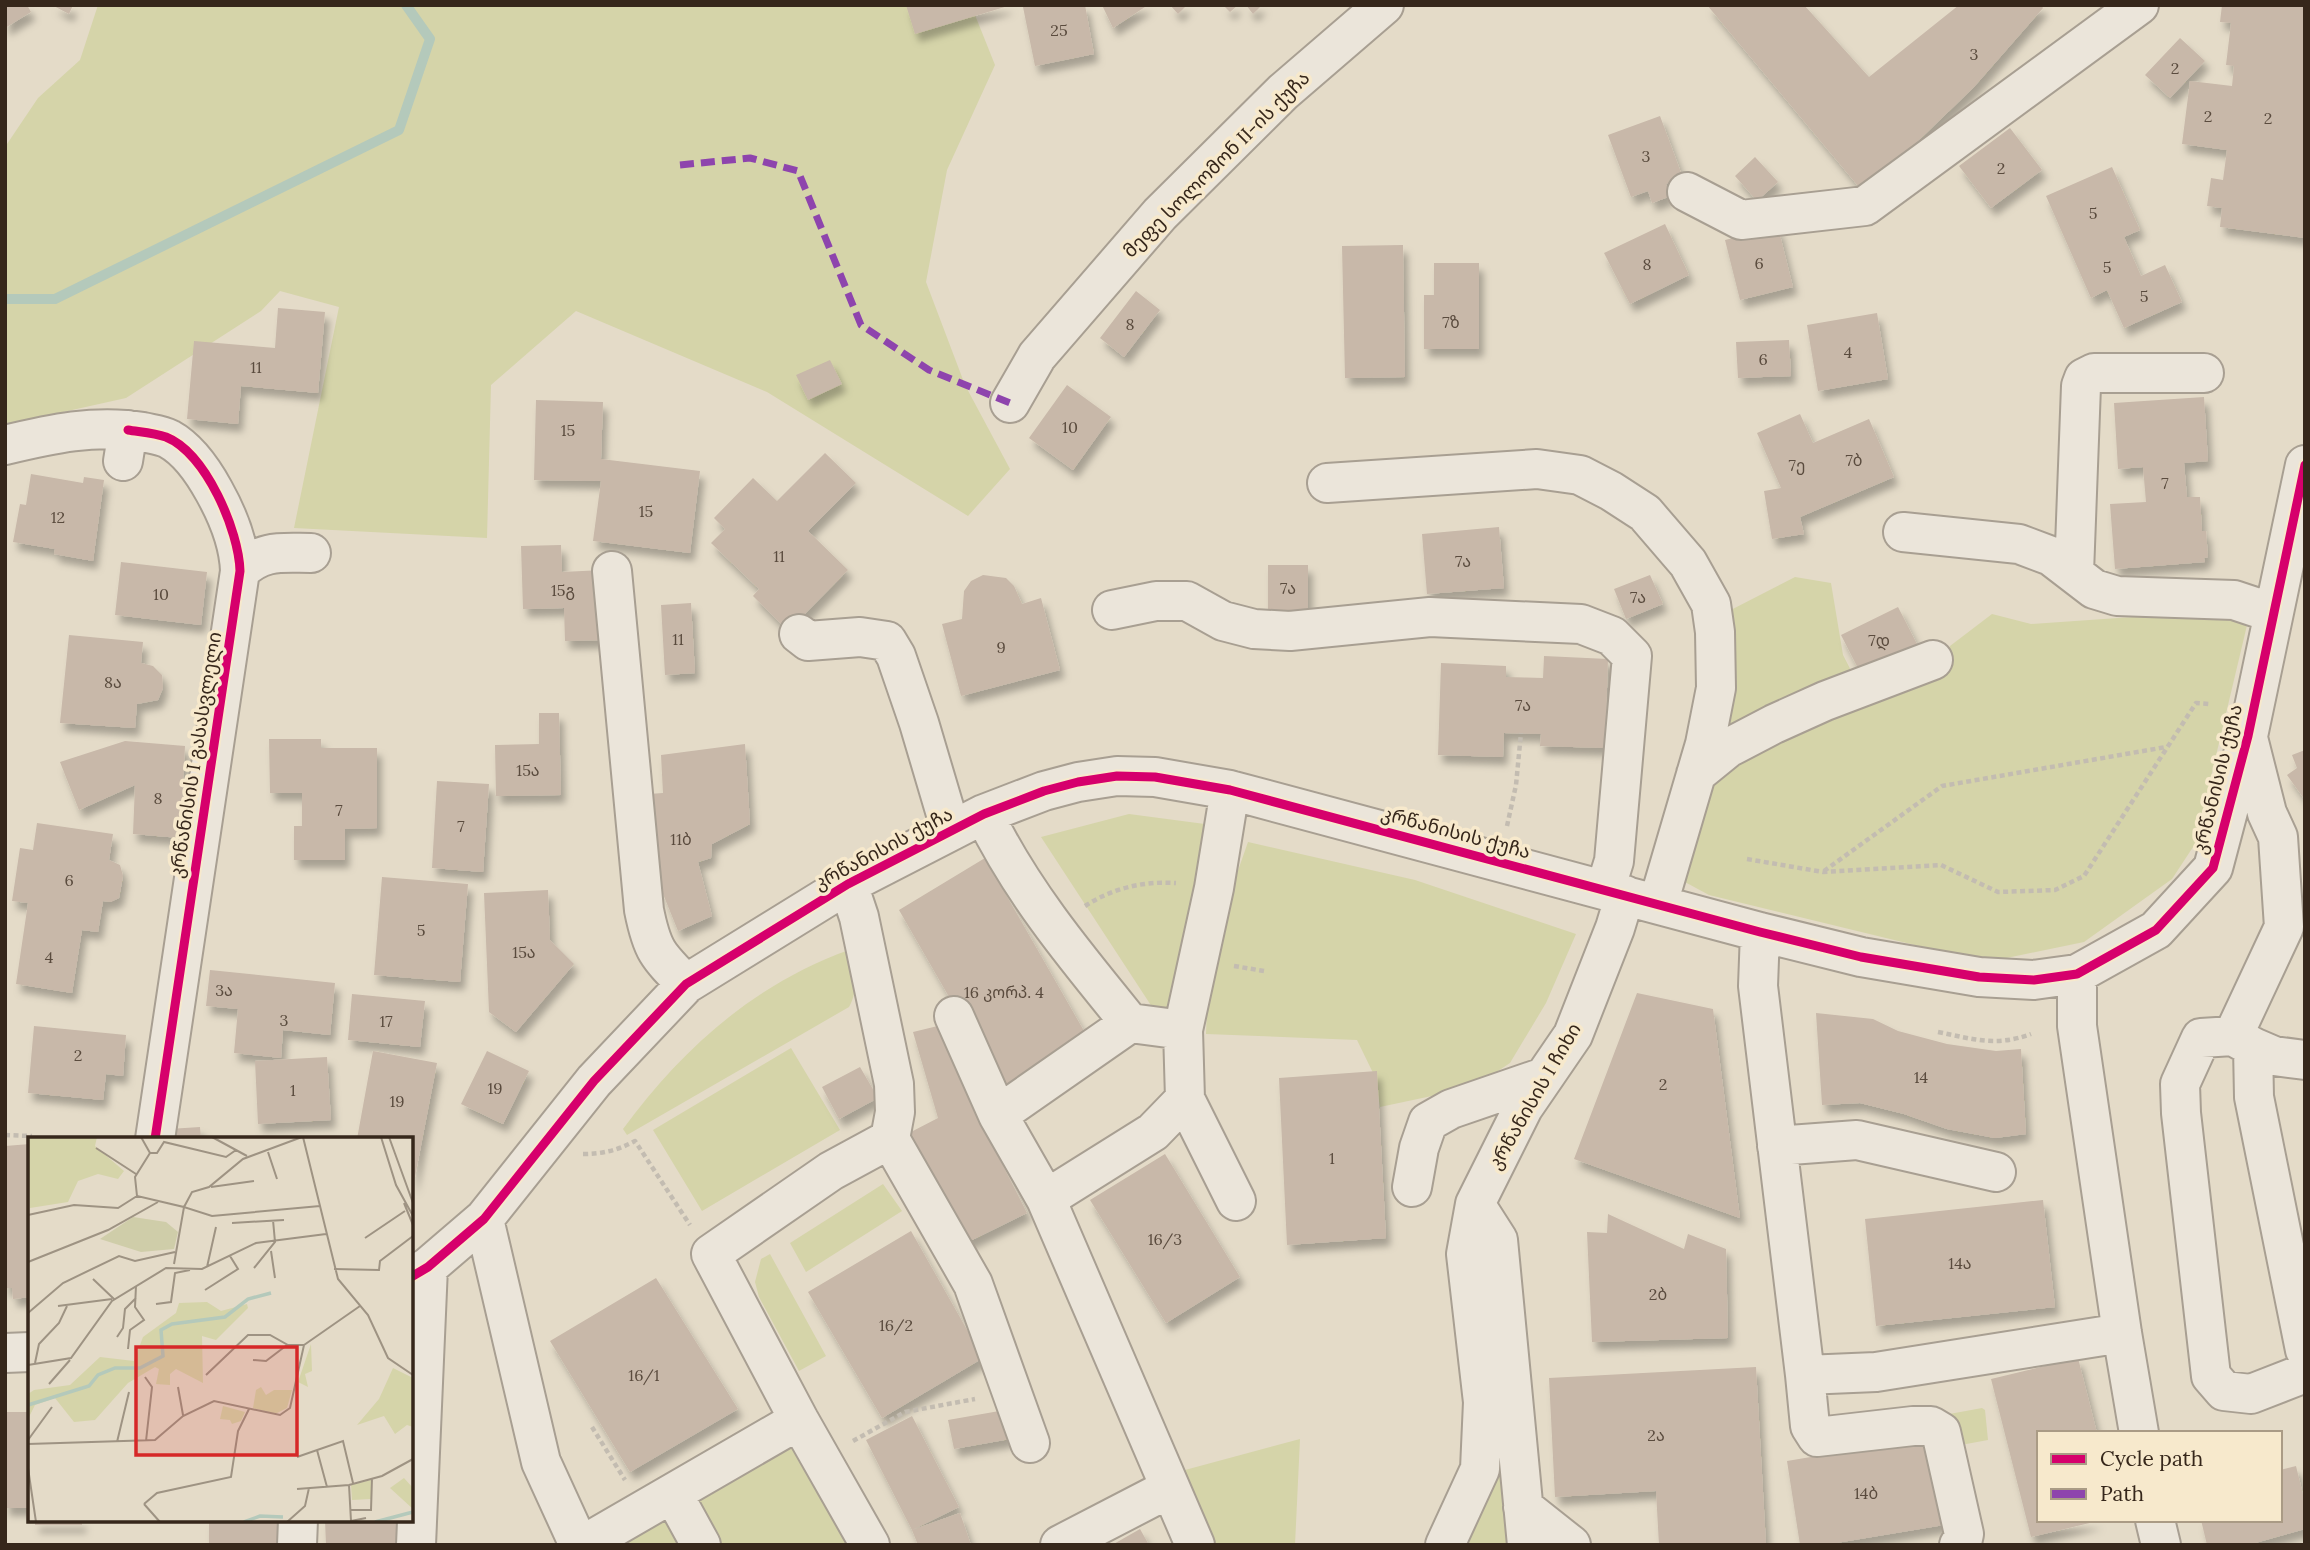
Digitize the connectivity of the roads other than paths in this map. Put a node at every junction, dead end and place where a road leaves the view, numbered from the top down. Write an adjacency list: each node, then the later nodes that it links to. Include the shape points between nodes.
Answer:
1 (1384, 5): 5 (street, მეფე სოლომონ II-ის ქუჩა, via 1283,92 1160,214 1037,356)
2 (2139, 5): 3 (street, via 1865,206 1741,220)
3 (1687, 192)
4 (2204, 373): 13 (street, via 2094,373 2084,378)
5 (1010, 403)
6 (5, 445): 11 (street, კრწანისის I გასასვლელი, via 73,430 126,445 167,438 199,466 223,507 240,551)
7 (2305, 465): 15 (street, კრწანისის ქუჩა)
8 (1327, 483): 19 (street, via 1537,469 1580,475 1645,513 1688,563 1711,604 1716,688)
9 (1903, 532): 13 (street, via 2019,544 2051,556)
10 (311, 553): 11 (street, via 266,554)
11 (240, 571): 36 (street, კრწანისის I გასასვლელი)
12 (612, 571): 27 (street, via 644,910 659,957)
13 (2074, 573): 15 (street, via 2094,589 2117,596 2234,600)
14 (1112, 610): 24 (street, via 1156,601 1187,601 1223,621 1254,629 1290,631 1430,617 1581,624 1612,636 1632,656 1614,861)
15 (2273, 613): 18 (street, კრწანისის ქუჩა)
16 (799, 634): 21 (street, via 808,641 860,637 887,641 919,723)
17 (1933, 660): 19 (street, via 1774,724 1728,748)
18 (2248, 736): 22 (street, via 2267,813); 26 (street, კრწანისის ქუჩა, via 2213,868 2156,930)
19 (1696, 774): 24 (street)
20 (1230, 790): 21 (street, კრწანისის ქუჩა, via 1155,777 1117,776 1044,791); 24 (street, კრწანისის ქუჩა); 30 (street)
21 (967, 822): 23 (street, კრწანისის ქუჩა); 29 (street, via 997,842 1052,928)
22 (2291, 847): 31 (street, via 2284,927)
23 (848, 884): 27 (street, კრწანისის ქუჩა); 37 (street, via 894,1084)
24 (1629, 896): 25 (street, კრწანისის ქუჩა); 33 (street, კრწანისის I ჩიხი, via 1573,1035)
25 (1760, 932): 26 (street, კრწანისის ქუჩა, via 1861,957 1979,977 2034,980); 38 (street, via 1758,986)
26 (2077, 974): 46 (street, via 2077,1026)
27 (686, 984): 44 (street, კრწანისის ქუჩა, via 594,1081)
28 (954, 1016): 35 (street)
29 (1130, 1023): 30 (street); 35 (street)
30 (1183, 1030): 34 (street)
31 (2243, 1042): 32 (street, via 2274,1056); 47 (street); 50 (street, via 2201,1038 2180,1084 2211,1376 2224,1391 2250,1394)
32 (2305, 1060)
33 (1544, 1077): 40 (street, via 1428,1122); 43 (street, კრწანისის I ჩიხი, via 1523,1108)
34 (1185, 1099): 41 (street, via 1153,1132); 42 (street)
35 (998, 1115): 41 (street)
36 (155, 1137)
37 (890, 1139): 52 (street, via 831,1171 711,1254); 54 (street, via 973,1284)
38 (1777, 1146): 39 (street, via 1857,1140); 51 (street)
39 (1996, 1172)
40 (1412, 1187)
41 (1045, 1199): 55 (street)
42 (1236, 1201)
43 (1475, 1204): 57 (street, via 1498,1240); 67 (street, კრწანისის I ჩიხი, via 1466,1254 1483,1402 1480,1469)
44 (484, 1219): 45 (street, კრწანისის ქუჩა); 62 (street, via 541,1462)
45 (420, 1272): 61 (street)
46 (2122, 1333): 51 (street, via 1876,1372); 53 (street)
47 (2305, 1350)
48 (28, 1352): 49 (street)
49 (5, 1353)
50 (2305, 1373)
51 (1805, 1375): 70 (street, via 1810,1426 1816,1437 1913,1426 1931,1426 1941,1432 1964,1534)
52 (799, 1420): 56 (street); 64 (street)
53 (2140, 1431)
54 (1030, 1443)
55 (1170, 1488): 65 (street); 66 (street)
56 (658, 1502): 62 (street); 63 (street)
57 (1523, 1507): 68 (street); 69 (street)
58 (298, 1522): 60 (street)
59 (2155, 1522): 71 (street)
60 (297, 1545)
61 (416, 1545)
62 (581, 1545)
63 (701, 1545)
64 (870, 1545)
65 (1060, 1545)
66 (1195, 1545)
67 (1445, 1545)
68 (1527, 1545)
69 (1571, 1545)
70 (1959, 1545)
71 (2161, 1545)

